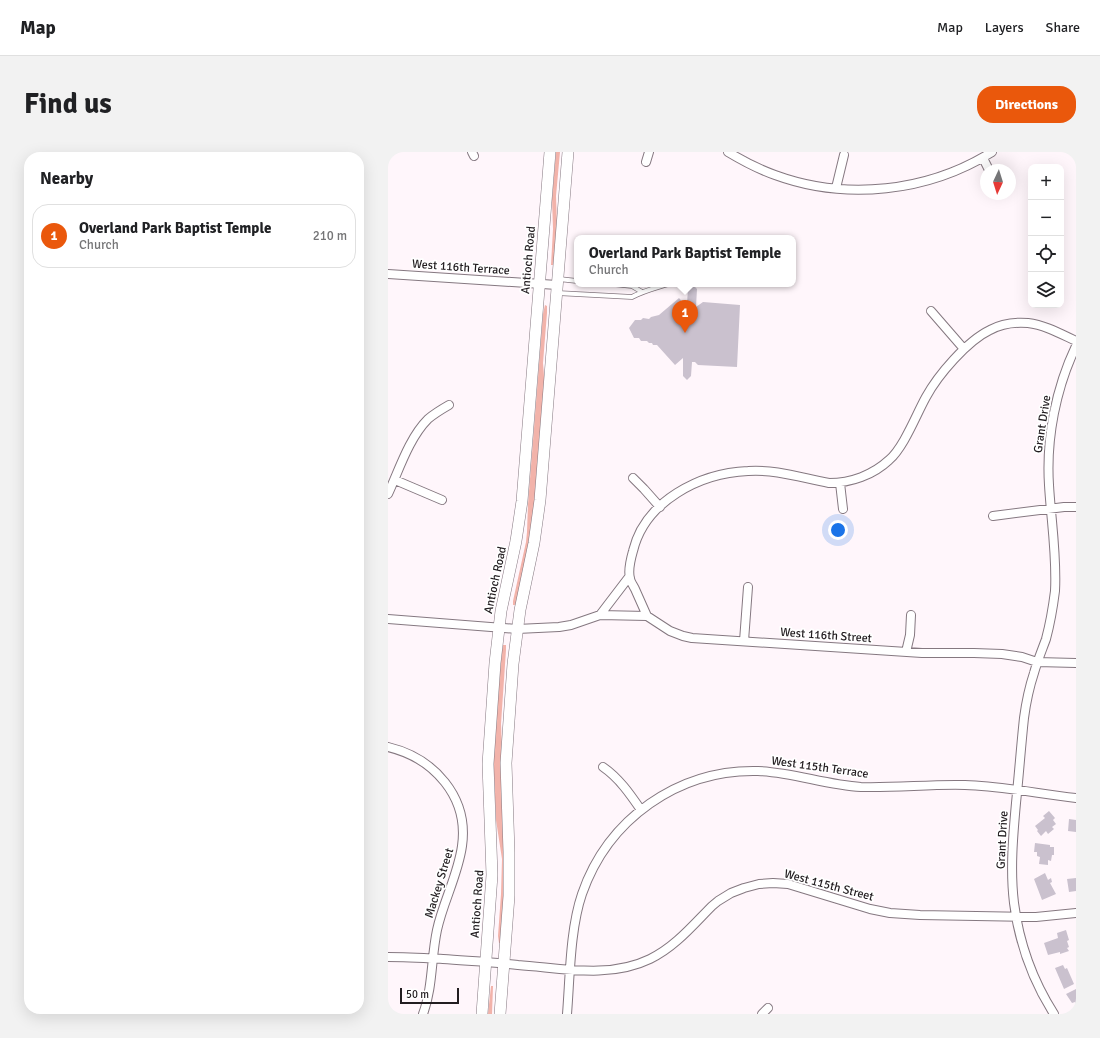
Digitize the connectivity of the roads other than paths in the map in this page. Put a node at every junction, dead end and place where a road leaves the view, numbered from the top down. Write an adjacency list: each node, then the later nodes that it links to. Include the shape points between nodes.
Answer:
1 (550, 152): 13 (main road, Antioch Road)
2 (568, 152): 14 (main road)
3 (649, 152): 8 (street)
4 (728, 152): 10 (street, via 775,175 798,182)
5 (992, 152): 7 (street)
6 (844, 156): 10 (street)
7 (983, 158): 9 (street); 10 (street, via 960,170 913,184 874,190)
8 (646, 162)
9 (986, 164)
10 (836, 188)
11 (388, 274): 13 (street, West 116th Terrace)
12 (574, 282): 14 (lane)
13 (539, 284): 14 (street, West 116th Terrace); 39 (main road, Antioch Road, via 522,501)
14 (557, 286): 17 (lane, via 632,297); 40 (main road, via 540,500)
15 (634, 287): 17 (lane)
16 (660, 287): 17 (lane)
17 (642, 292)
18 (931, 312): 21 (street)
19 (1076, 341): 21 (street, via 1048,328 1029,323 1016,323 989,330)
20 (1076, 346): 31 (street, Grant Drive, via 1062,384 1050,436 1048,484)
21 (964, 350): 25 (street, via 936,381 890,460 862,477)
22 (449, 405): 24 (street, via 429,418 422,426)
23 (633, 478): 28 (street)
24 (395, 480): 26 (street); 27 (street)
25 (840, 483): 28 (street, via 763,471 730,472 692,485); 30 (street)
26 (388, 494)
27 (442, 500)
28 (660, 507): 33 (street, via 639,534 631,559)
29 (1076, 507): 31 (street)
30 (843, 509)
31 (1051, 509): 32 (street); 43 (street, Grant Drive, via 1056,569 1054,592 1046,638)
32 (993, 516)
33 (630, 577): 35 (street); 37 (street)
34 (748, 587): 41 (street)
35 (600, 615): 37 (street); 40 (street, via 560,627)
36 (911, 615): 42 (street)
37 (647, 616): 41 (street, West 116th Street, via 683,636)
38 (388, 619): 39 (street)
39 (498, 628): 40 (street); 54 (main road, Antioch Road, via 489,745 492,875)
40 (517, 629): 55 (main road, via 506,763 509,896)
41 (744, 641): 42 (street, West 116th Street)
42 (906, 652): 43 (street, West 116th Street, via 1002,654)
43 (1037, 662): 44 (street); 47 (street, Grant Drive, via 1027,696)
44 (1076, 663)
45 (388, 747): 53 (street, Mackey Street, via 417,758 438,774 456,800 461,816 462,847 437,929)
46 (603, 767): 49 (street, via 618,780)
47 (1018, 790): 48 (street, West 115th Terrace); 49 (street, West 115th Terrace, via 966,785 861,786 780,773 736,772 689,783 655,799); 51 (street, Grant Drive, via 1012,856 1012,881)
48 (1076, 798)
49 (641, 810): 56 (street, West 115th Terrace, via 615,836 590,873 576,917)
50 (1076, 912): 51 (street, West 115th Street)
51 (1017, 917): 56 (street, West 115th Street, via 890,913 788,884 766,883 744,888 718,901 668,948 643,962 612,970); 63 (street, Grant Drive, via 1027,958)
52 (388, 957): 53 (street, West 115th Street)
53 (433, 959): 54 (street, West 115th Street); 58 (street, Mackey Street, via 430,988)
54 (486, 962): 55 (street, West 115th Street); 59 (main road, Antioch Road)
55 (504, 963): 56 (street, West 115th Street); 60 (main road)
56 (570, 969): 61 (street, West 115th Terrace)
57 (768, 1008): 62 (street)
58 (423, 1014)
59 (482, 1014)
60 (500, 1014)
61 (567, 1014)
62 (762, 1014)
63 (1054, 1014)

